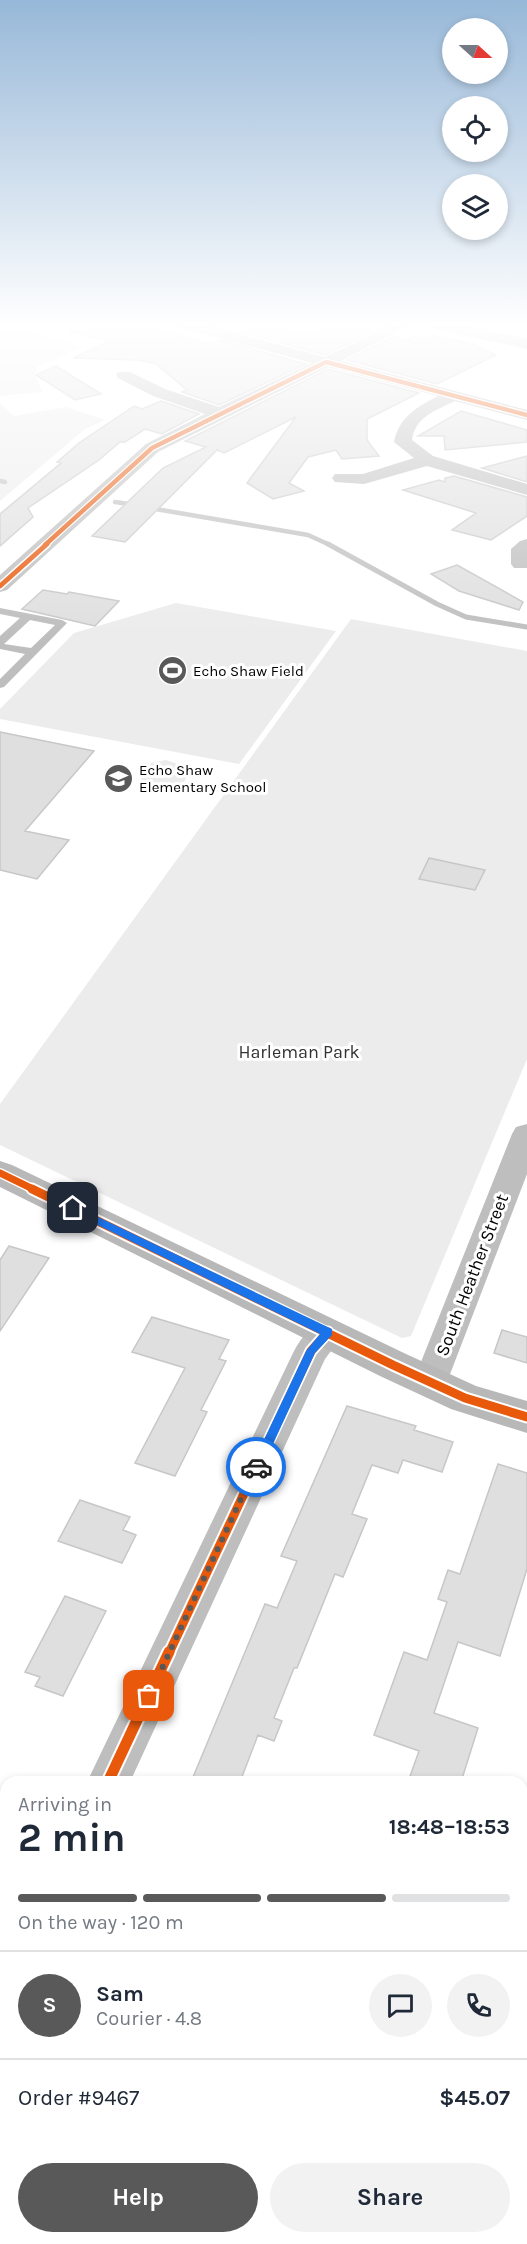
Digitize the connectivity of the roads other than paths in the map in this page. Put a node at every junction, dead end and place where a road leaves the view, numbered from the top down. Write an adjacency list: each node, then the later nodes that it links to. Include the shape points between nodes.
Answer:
1 (191, 428): 8 (street, via 142,457)
2 (405, 428): 3 (street, via 403,442)
3 (427, 460): 4 (street, via 364,479); 5 (street)
4 (341, 478)
5 (527, 490)
6 (527, 544): 7 (street, via 521,549)
7 (521, 564)
8 (0, 586)
9 (0, 611): 10 (lane)
10 (27, 617): 11 (lane); 12 (lane, via 62,623)
11 (0, 644): 12 (lane)
12 (33, 652): 13 (lane)
13 (0, 685)
14 (527, 1134): 17 (street, South Heather Street)
15 (3, 1178): 16 (main road)
16 (328, 1332): 17 (main road); 19 (street, via 311,1351)
17 (430, 1382): 18 (main road, via 465,1398)
18 (527, 1417)
19 (111, 1776)

